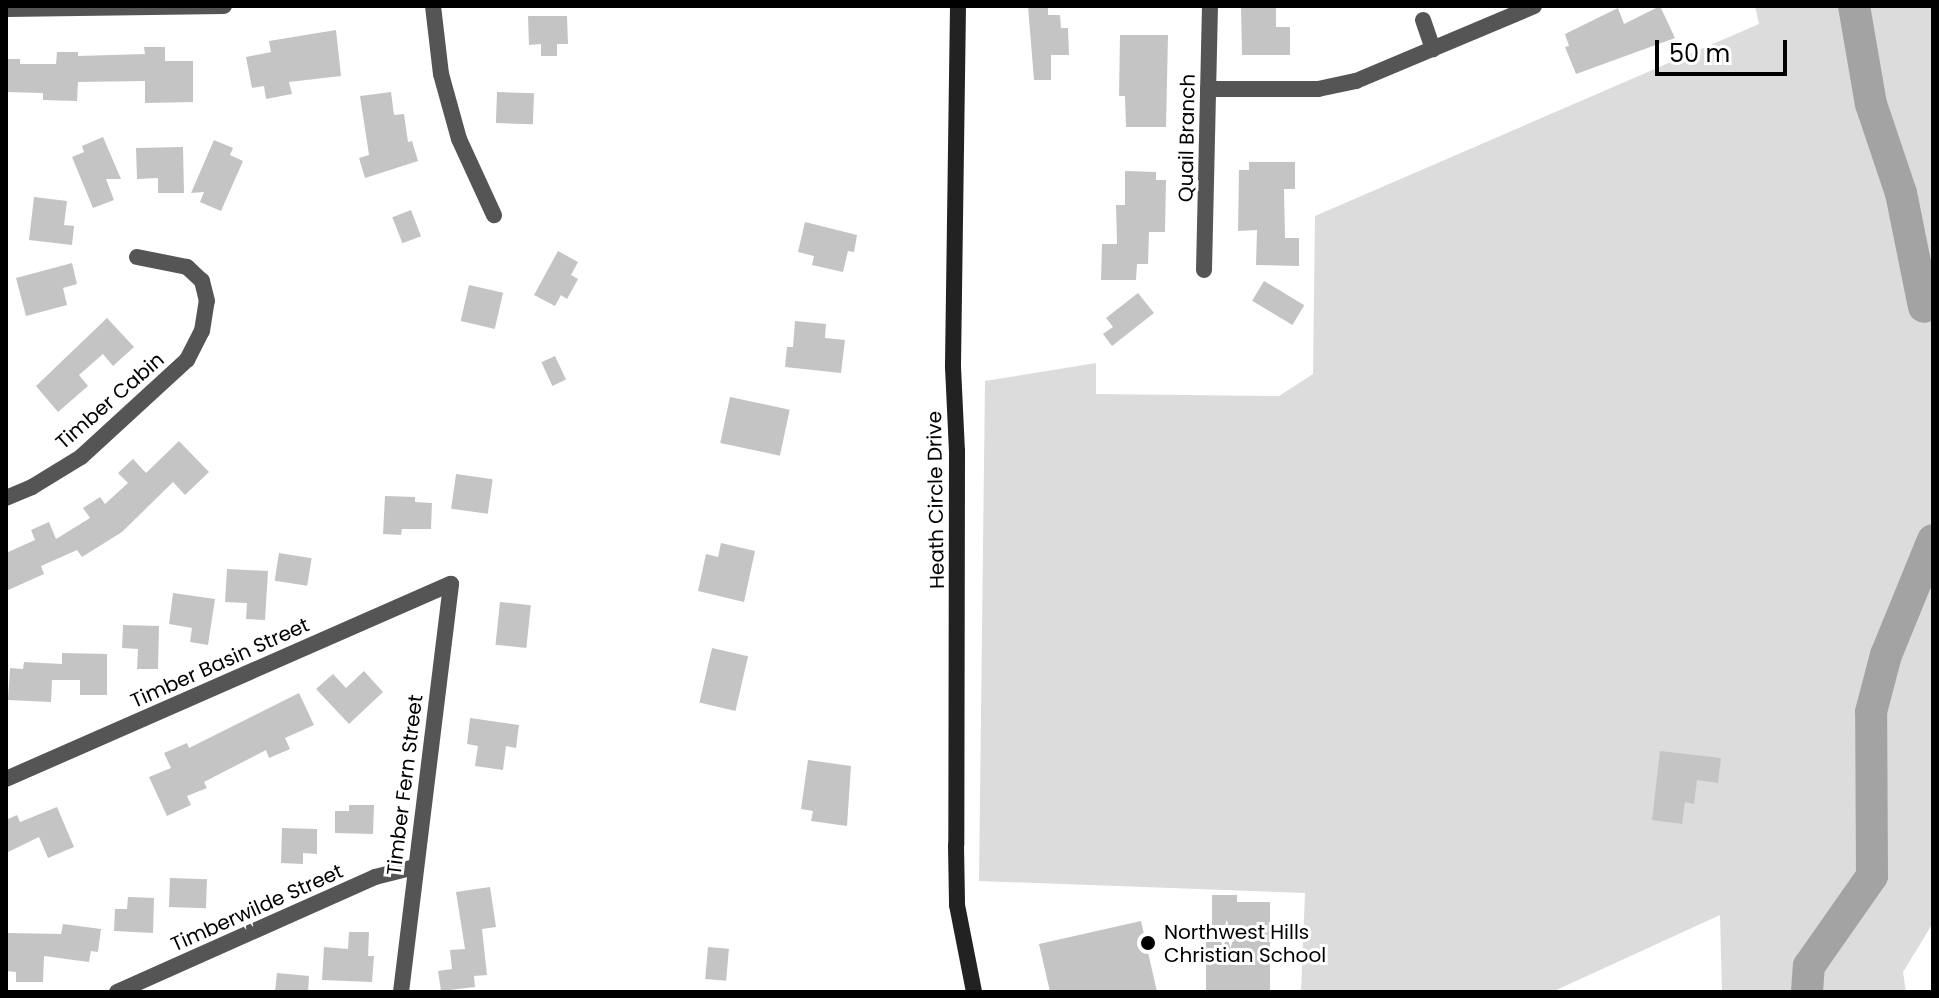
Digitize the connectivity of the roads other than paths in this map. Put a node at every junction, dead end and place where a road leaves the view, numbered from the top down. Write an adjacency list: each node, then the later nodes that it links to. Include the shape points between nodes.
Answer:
1 (224, 6): 6 (street)
2 (433, 6): 10 (street, via 441,74 459,139)
3 (958, 6): 19 (street, Heath Circle Drive, via 953,367 956,861 957,905)
4 (1210, 6): 9 (street, Quail Branch)
5 (1534, 6): 8 (street)
6 (6, 9)
7 (1423, 20): 8 (street)
8 (1433, 49): 9 (street, via 1337,86)
9 (1208, 89): 12 (street, Quail Branch)
10 (494, 215)
11 (137, 257): 13 (street, Timber Cabin, via 187,267 202,281 207,301 202,331 187,360 81,457)
12 (1204, 270)
13 (6, 498)
14 (451, 584): 15 (street, Timber Basin Street); 16 (street, Timber Fern Street)
15 (6, 779)
16 (415, 867): 17 (street, Timberwilde Street, via 375,877); 18 (street, Timber Fern Street)
17 (117, 992)
18 (401, 992)
19 (974, 992)

